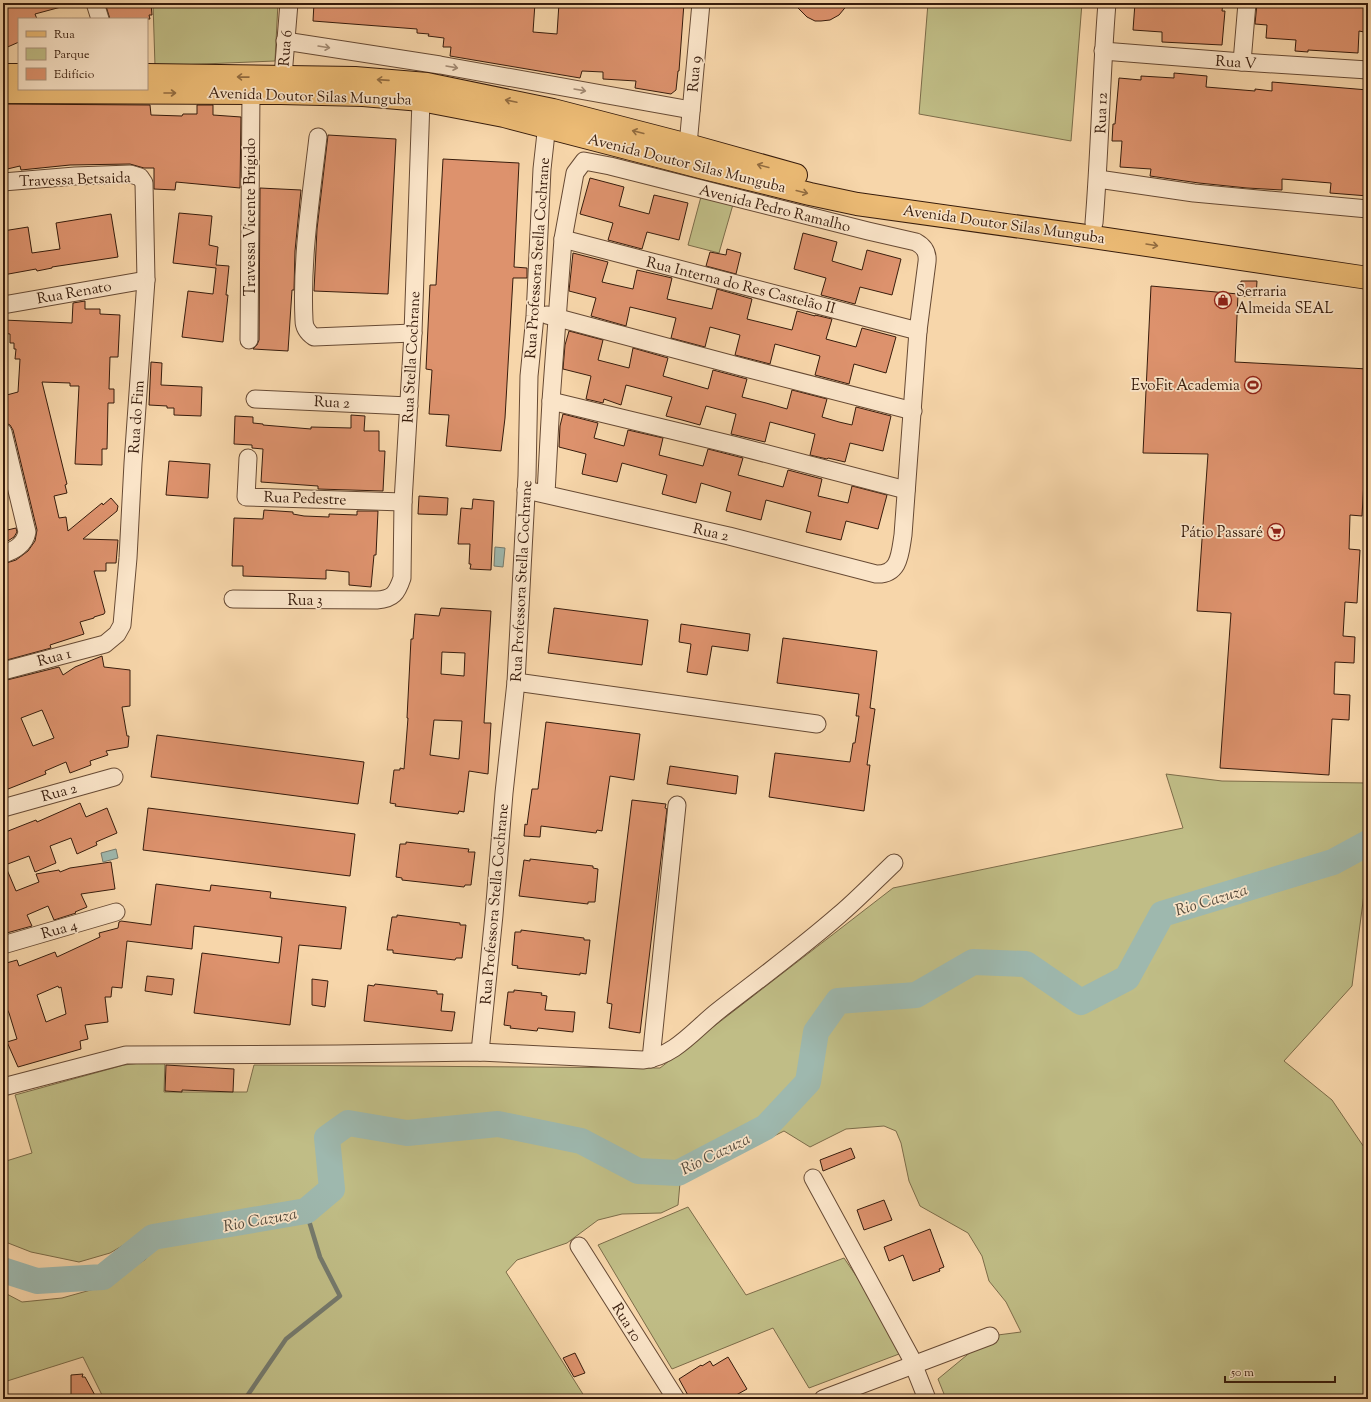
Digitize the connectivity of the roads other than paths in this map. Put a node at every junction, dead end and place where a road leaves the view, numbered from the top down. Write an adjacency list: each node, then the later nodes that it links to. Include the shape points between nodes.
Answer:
1 (95, 3): 6 (street)
2 (289, 3): 7 (street, Rua 6)
3 (701, 3): 18 (street, Rua 9)
4 (1107, 3): 8 (street, Rua 12)
5 (1247, 3): 9 (street)
6 (100, 18)
7 (285, 41): 14 (street, Rua 6); 18 (street, one-way to 18, via 440,65)
8 (1103, 51): 9 (street, Rua V); 23 (street, Rua 12)
9 (1242, 62): 10 (street, Rua V)
10 (1368, 70)
11 (3, 75): 12 (main road)
12 (18, 75)
13 (148, 75): 14 (main road, Avenida Doutor Silas Munguba, one-way to 13)
14 (282, 85): 16 (main road, Avenida Doutor Silas Munguba); 17 (main road, Avenida Doutor Silas Munguba, via 363,96); 19 (main road, Avenida Doutor Silas Munguba, one-way to 14, via 427,84 355,78)
15 (3, 92): 16 (main road, Avenida Doutor Silas Munguba, one-way to 16)
16 (251, 93): 37 (street, Travessa Vicente Brígido)
17 (421, 100): 19 (main road, Avenida Doutor Silas Munguba, via 504,116); 36 (street, Rua Stella Cochrane)
18 (691, 110): 21 (street, Rua 9)
19 (548, 119): 21 (main road, Avenida Doutor Silas Munguba, one-way to 19); 30 (main road, Avenida Doutor Silas Munguba, one-way to 30, via 810,194 857,204 1093,236); 33 (street, Rua Professora Stella Cochrane, via 542,169)
20 (318, 138): 36 (street, via 306,240 303,290 306,328 314,337)
21 (688, 145): 27 (main road, Avenida Doutor Silas Munguba, one-way to 21, via 840,186)
22 (610, 166): 28 (street, Rua Professora Stella Cochrane, via 584,162 575,173); 35 (street, Avenida Pedro Ramalho, via 916,242 926,252 928,262)
23 (1098, 178): 26 (street, via 1194,193); 27 (street, Rua 12)
24 (3, 182): 25 (street, Travessa Betsaida, via 130,174 140,177)
25 (144, 183): 31 (street, Rua do Fim)
26 (1368, 209)
27 (1094, 223): 29 (main road, Avenida Doutor Silas Munguba)
28 (563, 240): 34 (street, Rua Professora Stella Cochrane); 35 (street, Rua Interna do Res Castelão II)
29 (1368, 264)
30 (1368, 278)
31 (146, 280): 32 (street, Rua Renato); 51 (street, Rua do Fim, via 124,602 120,630)
32 (3, 305)
33 (535, 316): 34 (street); 44 (street, Rua Professora Stella Cochrane, via 529,376)
34 (557, 316): 39 (street, Rua Professora Stella Cochrane); 41 (street)
35 (918, 331): 41 (street)
36 (413, 333): 40 (street, Rua Stella Cochrane)
37 (249, 340)
38 (255, 399): 40 (street, Rua 2)
39 (551, 401): 45 (street); 46 (street)
40 (409, 406): 47 (street, Rua Stella Cochrane)
41 (913, 411): 45 (street)
42 (3, 432): 48 (street, via 27,532 26,538 17,548)
43 (248, 458): 47 (street, Rua Pedestre, via 246,497)
44 (526, 490): 46 (street, Rua 2); 53 (street, Rua Professora Stella Cochrane)
45 (906, 490): 46 (street, Rua 2, via 899,558 889,572 881,574)
46 (546, 494)
47 (403, 502): 50 (street, Rua Stella Cochrane, via 402,578 394,594 386,599)
48 (3, 554)
49 (233, 600): 50 (street, Rua 3)
50 (377, 600)
51 (104, 644): 52 (street, Rua 1)
52 (3, 671)
53 (516, 682): 54 (street); 61 (street, Rua Professora Stella Cochrane)
54 (817, 724)
55 (114, 777): 57 (street, Rua 2)
56 (677, 804): 62 (street)
57 (3, 808)
58 (894, 863): 62 (street, via 840,915 712,1016 682,1043)
59 (116, 912): 60 (street, Rua 4)
60 (3, 945)
61 (480, 1052): 62 (street); 63 (street, via 126,1055)
62 (651, 1059)
63 (5, 1083)
64 (813, 1178): 67 (street)
65 (579, 1246): 69 (street, Rua 10)
66 (990, 1336): 67 (street)
67 (914, 1365): 68 (street); 71 (street)
68 (842, 1396): 70 (street)
69 (676, 1399)
70 (823, 1399)
71 (927, 1399)

